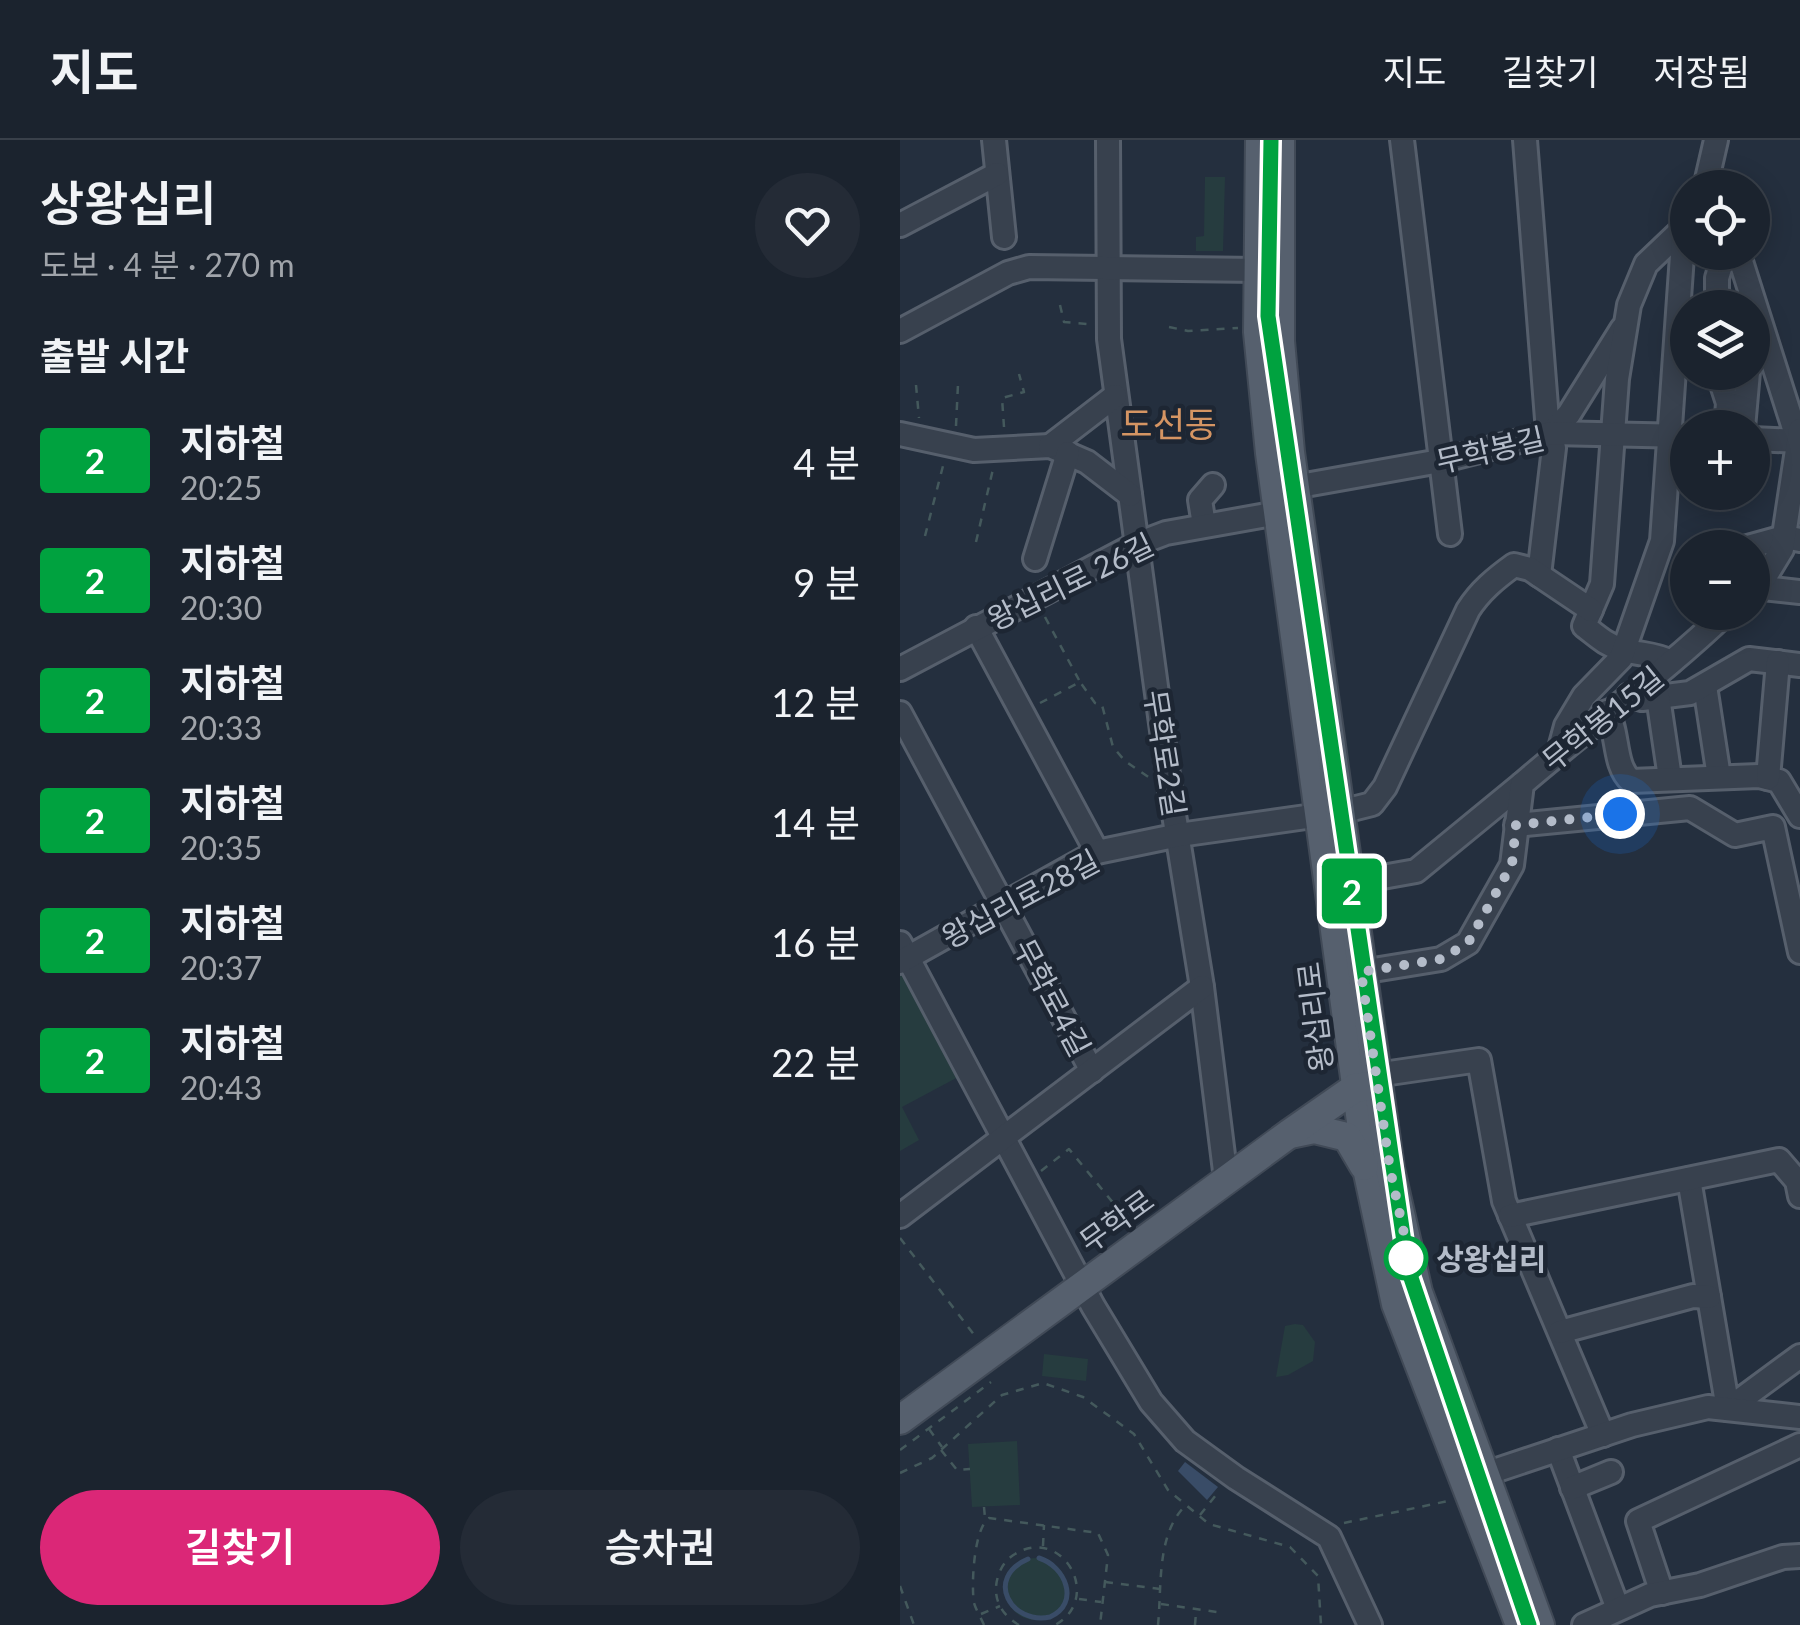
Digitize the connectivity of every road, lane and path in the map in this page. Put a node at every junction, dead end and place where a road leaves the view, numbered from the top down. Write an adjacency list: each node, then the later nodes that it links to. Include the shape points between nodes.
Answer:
1 (994, 140): 9 (street)
2 (1108, 140): 13 (street, 무학로2길)
3 (1260, 140): 14 (main road, 왕십리로)
4 (1280, 140): 39 (main road, 왕십리로, via 1280,341)
5 (1402, 140): 37 (street)
6 (1525, 140): 28 (street)
7 (1716, 140): 8 (street)
8 (1712, 170)
9 (997, 174): 10 (street); 11 (street)
10 (900, 224)
11 (1004, 237)
12 (1670, 241): 17 (street, via 1646,264)
13 (1108, 267): 14 (street); 18 (street, 무학로2길); 21 (street, via 1008,273)
14 (1258, 270): 42 (main road, 왕십리로, via 1258,332)
15 (1684, 270): 27 (street)
16 (1060, 306): 18 (path, via 1064,322)
17 (1626, 322): 28 (street); 29 (street)
18 (1108, 326): 26 (street, 무학로2길)
19 (1168, 327): 20 (path)
20 (1244, 328)
21 (900, 331)
22 (1770, 356): 32 (street)
23 (1019, 374): 35 (path, via 1024,392 1002,398)
24 (958, 384): 34 (path)
25 (916, 386): 31 (path, via 919,418)
26 (1116, 396): 36 (street); 41 (street, 무학로2길)
27 (1679, 410)
28 (1551, 433): 29 (street, 무학봉길); 37 (street, 무학봉길); 51 (street, via 1553,470)
29 (1612, 433): 30 (street, 무학봉길); 55 (street, via 1602,584)
30 (1670, 436)
31 (908, 437): 34 (street)
32 (1799, 437): 33 (street); 46 (street)
33 (1770, 438)
34 (951, 447): 35 (street); 45 (path)
35 (1002, 448): 36 (street); 47 (path)
36 (1059, 450): 41 (street); 49 (street)
37 (1440, 460): 39 (street, 무학봉길); 44 (street)
38 (1213, 485): 43 (street, via 1200,500)
39 (1294, 487): 42 (street); 75 (main road, 왕십리로)
40 (1670, 488): 58 (street, via 1662,541)
41 (1130, 495): 48 (street, 무학로2길)
42 (1278, 513): 43 (street, 왕십리로 26길); 75 (main road, 왕십리로)
43 (1204, 525): 48 (street, 왕십리로 26길)
44 (1450, 534)
45 (925, 536)
46 (1792, 539): 50 (street)
47 (976, 542)
48 (1137, 544): 54 (street, 왕십리로 26길); 74 (street, 무학로2길)
49 (1035, 560)
50 (1770, 569)
51 (1539, 574): 55 (street); 75 (street, 왕십리로28길, via 1514,565 1478,596 1385,788 1372,804)
52 (1770, 589): 53 (street)
53 (1800, 592)
54 (1034, 597): 56 (street, 왕십리로 26길); 62 (path)
55 (1592, 610): 58 (street, via 1584,626)
56 (976, 627): 61 (street, 왕십리로 26길); 68 (street)
57 (1704, 630): 59 (street, 무학봉15길)
58 (1625, 651): 59 (street); 69 (street, via 1584,696)
59 (1671, 662): 64 (street, 무학봉15길)
60 (1789, 663): 63 (street, via 1750,660); 72 (street)
61 (900, 669)
62 (1080, 682): 68 (path); 74 (path, via 1102,705 1112,747)
63 (1705, 686): 65 (street); 70 (street)
64 (1629, 696): 65 (street); 66 (street, 무학봉15길)
65 (1658, 697): 71 (street)
66 (1607, 712): 69 (street, 무학봉15길); 71 (street, via 1622,773 1631,781)
67 (900, 713): 81 (street, 무학로4길)
68 (1022, 713): 79 (street)
69 (1558, 752): 73 (street, 무학봉15길)
70 (1719, 776): 71 (street); 72 (street)
71 (1670, 778)
72 (1768, 778): 76 (street, via 1779,781)
73 (1522, 784): 77 (street, 무학봉15길); 80 (street, via 1416,870)
74 (1171, 794): 78 (street, 무학로2길)
75 (1330, 814): 78 (street, 왕십리로28길); 80 (main road, 왕십리로); 87 (main road, 왕십리로)
76 (1800, 816)
77 (1516, 825): 82 (street, via 1690,808 1735,834 1774,827); 84 (street, 무학봉15길, via 1512,864 1468,943 1441,959)
78 (1178, 836): 79 (street, 왕십리로28길); 85 (street, 무학로2길)
79 (1098, 852): 81 (street, 왕십리로28길)
80 (1350, 883): 84 (main road, 왕십리로)
81 (1005, 905): 83 (street, 왕십리로28길); 86 (street, 무학로4길)
82 (1800, 952)
83 (903, 954): 89 (street)
84 (1361, 972): 87 (main road, 왕십리로)
85 (1202, 987): 86 (street); 93 (street, 무학로2길)
86 (1092, 1071): 89 (street)
87 (1369, 1082): 88 (main road, 무학로); 91 (main road, 왕십리로); 97 (main road, 왕십리로); 98 (street, 왕십리로, via 1479,1060)
88 (1289, 1134): 91 (main road, via 1314,1130 1347,1137); 93 (main road, 무학로)
89 (1005, 1137): 94 (street); 96 (street)
90 (1790, 1158): 92 (street); 95 (street)
91 (1368, 1173): 97 (main road, 왕십리로)
92 (1689, 1178): 98 (street); 102 (street)
93 (1226, 1179): 101 (main road, 무학로)
94 (1028, 1180): 99 (path, 무학로, via 1069,1150); 101 (street)
95 (1800, 1196)
96 (904, 1204)
97 (1388, 1214): 119 (main road, 왕십리로, via 1418,1292)
98 (1510, 1216): 103 (street)
99 (1128, 1222)
100 (900, 1238): 104 (path)
101 (1082, 1285): 108 (main road, 무학로); 148 (street, via 1151,1402 1185,1441 1329,1537)
102 (1709, 1297): 103 (street); 106 (street)
103 (1560, 1332): 110 (street)
104 (976, 1338)
105 (1800, 1356): 106 (street)
106 (1728, 1409): 107 (street); 110 (street, via 1708,1407)
107 (1800, 1417)
108 (900, 1420)
109 (929, 1428): 112 (path)
110 (1604, 1434): 113 (street)
111 (1800, 1445): 131 (street, via 1638,1521)
112 (942, 1449): 114 (path, via 956,1470); 116 (path); 120 (path, via 1002,1396 1043,1383 1084,1397 1134,1434 1168,1490)
113 (1558, 1449): 118 (street); 119 (street)
114 (970, 1470)
115 (1611, 1472): 118 (street)
116 (900, 1473)
117 (1224, 1484): 122 (path)
118 (1572, 1488): 137 (street)
119 (1476, 1492): 124 (path); 149 (main road, 왕십리로); 150 (main road, 왕십리로)
120 (1186, 1505): 122 (path); 130 (path, via 1165,1540)
121 (984, 1506): 123 (path)
122 (1199, 1516): 147 (path, via 1290,1547 1318,1576)
123 (985, 1519): 125 (path); 139 (path, via 976,1544 974,1601)
124 (1342, 1524)
125 (1044, 1525): 126 (path); 128 (path, via 1098,1533 1108,1555)
126 (1042, 1548): 132 (path, via 1069,1563); 135 (path, via 1008,1560 996,1584)
127 (1800, 1556): 131 (street)
128 (1104, 1582): 130 (path); 133 (path)
129 (900, 1586): 140 (path)
130 (1161, 1590): 134 (path)
131 (1662, 1592): 137 (street)
132 (1077, 1599): 133 (path); 143 (path)
133 (1102, 1602): 144 (path)
134 (1160, 1604): 136 (path); 145 (path)
135 (1000, 1606): 139 (path); 142 (path)
136 (1197, 1609): 138 (path); 146 (path)
137 (1618, 1609): 151 (street)
138 (1217, 1612)
139 (980, 1615): 141 (path)
140 (914, 1625)
141 (984, 1625)
142 (1019, 1625)
143 (1055, 1625)
144 (1100, 1625)
145 (1158, 1625)
146 (1195, 1625)
147 (1320, 1625)
148 (1370, 1625)
149 (1520, 1625)
150 (1540, 1625)
151 (1584, 1625)

